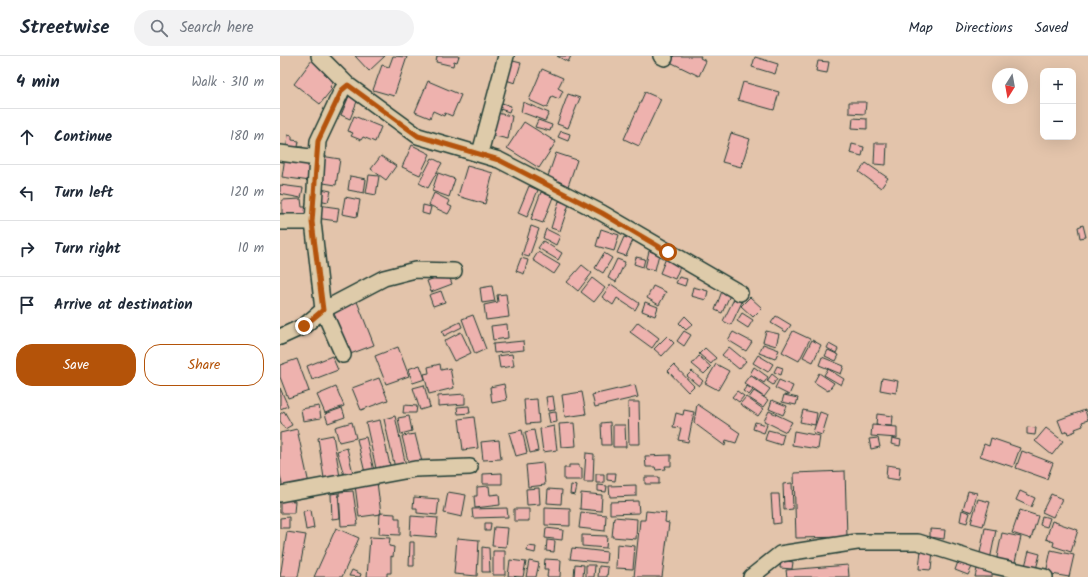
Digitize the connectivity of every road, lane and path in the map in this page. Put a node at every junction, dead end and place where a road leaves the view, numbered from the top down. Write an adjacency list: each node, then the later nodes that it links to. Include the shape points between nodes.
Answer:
1 (319, 56): 3 (street)
2 (506, 56): 5 (street)
3 (348, 85): 5 (street, via 418,136); 6 (street, via 342,90 321,132)
4 (280, 153): 6 (street)
5 (480, 154): 10 (street, via 499,160 602,213)
6 (317, 158): 8 (street)
7 (280, 222): 8 (street)
8 (312, 222): 11 (street)
9 (454, 271): 11 (street, via 415,270 384,278)
10 (740, 293)
11 (323, 310): 12 (street, via 304,326); 13 (street)
12 (280, 337)
13 (343, 355)
14 (470, 467): 15 (street, via 415,469)
15 (280, 494)
16 (751, 577): 17 (street, via 780,554 857,542 918,542 994,566)
17 (1045, 577)

